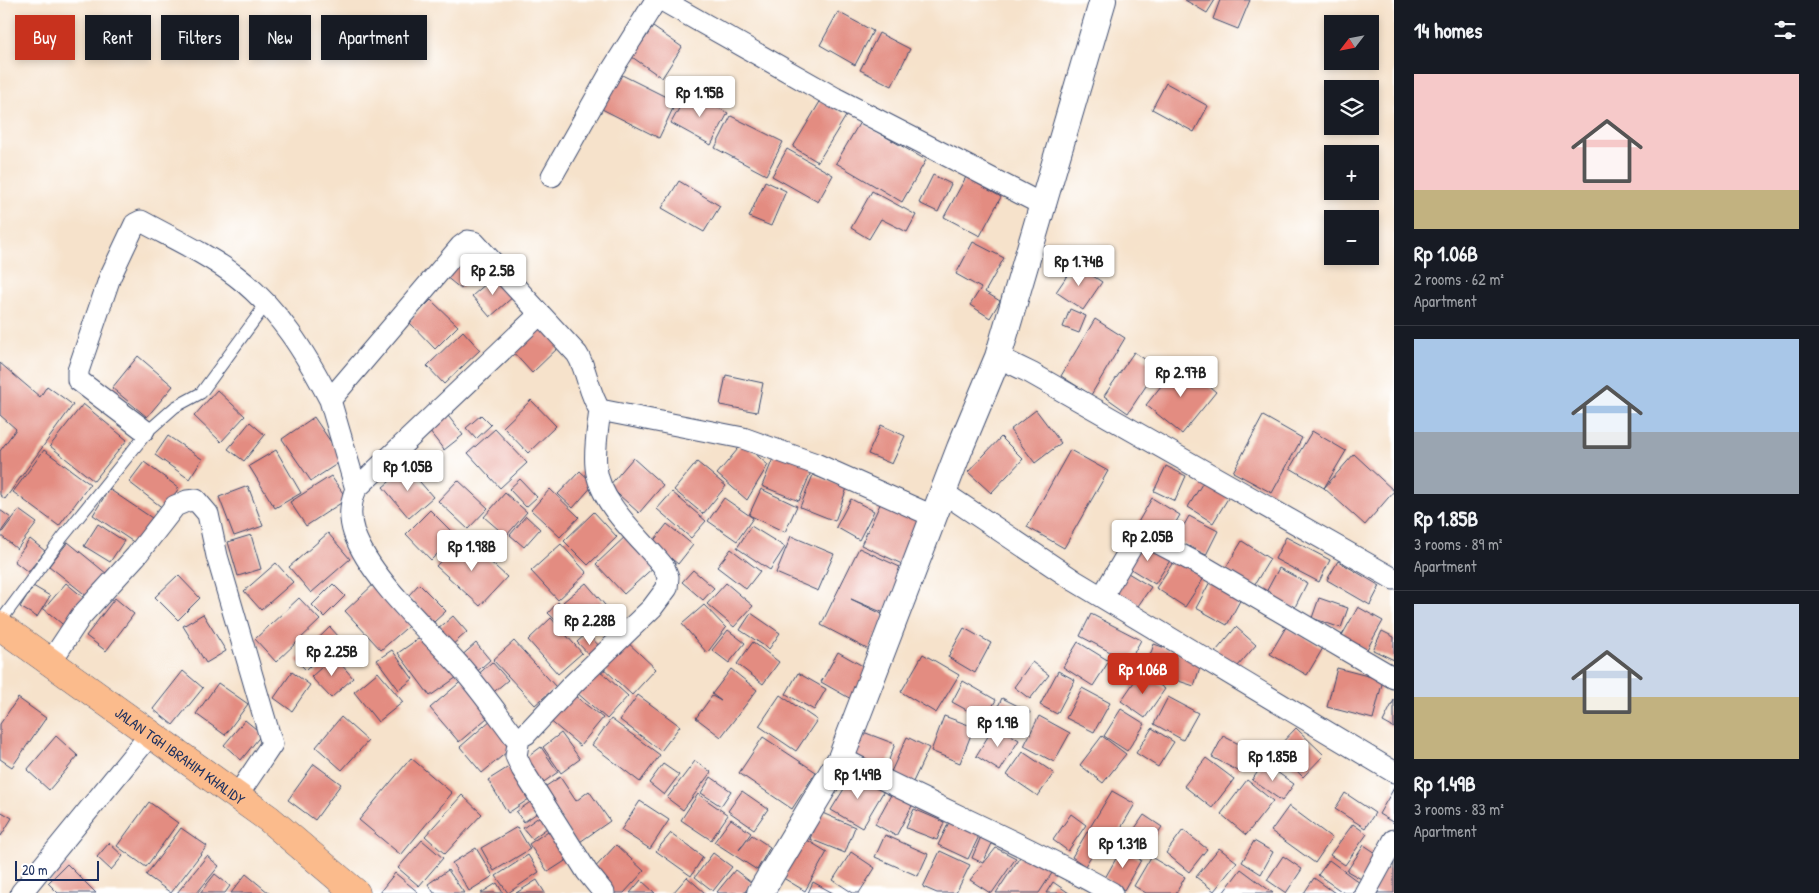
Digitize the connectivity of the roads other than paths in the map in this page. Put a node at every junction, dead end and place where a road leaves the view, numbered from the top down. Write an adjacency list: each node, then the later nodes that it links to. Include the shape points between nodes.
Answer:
1 (656, 0): 4 (street)
2 (662, 0): 5 (street, via 835,98)
3 (1103, 0): 5 (street)
4 (552, 176)
5 (1044, 205): 8 (street)
6 (267, 303): 9 (street, via 289,331); 11 (street, via 227,270 141,221 136,224 110,277 78,371 78,380); 16 (lane, via 201,393 175,407 149,430 62,538)
7 (540, 314): 9 (street, via 474,242 468,241); 10 (street, via 581,359 593,401); 12 (street)
8 (998, 357): 13 (street); 14 (street)
9 (330, 400): 12 (street)
10 (600, 410): 13 (street, via 743,438); 20 (street, via 596,468 600,484 617,512 664,567 667,588 652,608)
11 (144, 430)
12 (356, 489): 20 (street, via 350,516 354,533 368,561)
13 (939, 505): 15 (street); 21 (street)
14 (1394, 579)
15 (1102, 597): 18 (street, via 1136,539 1145,536); 22 (street)
16 (0, 624): 17 (main road, JALAN TGH IBRAHIM KHALIDY)
17 (50, 663): 19 (main road, JALAN TGH IBRAHIM KHALIDY); 23 (street, via 81,616 136,556 175,506 196,500 208,514 217,556 272,744)
18 (1394, 678)
19 (149, 736): 23 (main road, JALAN TGH IBRAHIM KHALIDY); 25 (street)
20 (519, 738): 27 (street, via 516,756 522,769 587,872)
21 (840, 758): 28 (street); 29 (street)
22 (1394, 772)
23 (237, 796): 26 (main road, JALAN TGH IBRAHIM KHALIDY)
24 (1394, 840): 30 (street)
25 (21, 893)
26 (356, 893)
27 (604, 893)
28 (760, 893)
29 (1112, 893)
30 (1365, 893)

